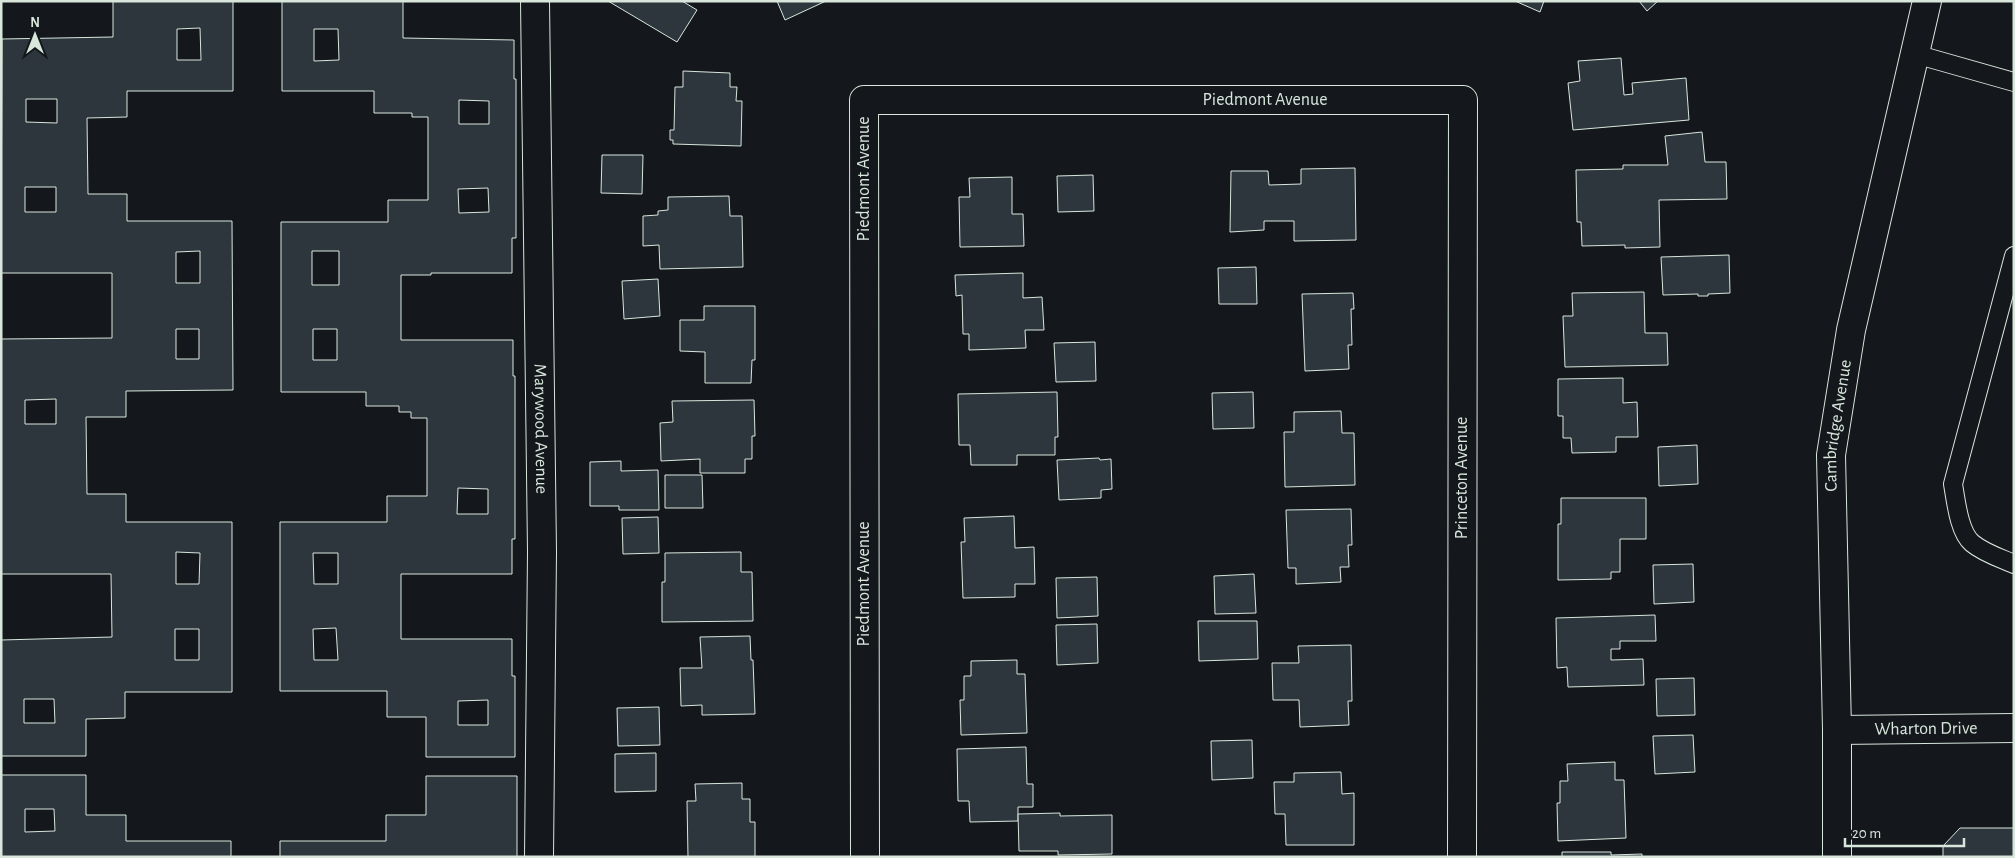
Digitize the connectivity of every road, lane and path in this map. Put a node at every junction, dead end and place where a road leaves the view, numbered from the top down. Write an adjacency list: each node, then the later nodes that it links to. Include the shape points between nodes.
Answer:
1 (535, 1): 10 (street, Marywood Avenue, via 542,552)
2 (1927, 1): 3 (street, Cambridge Avenue)
3 (1915, 54): 4 (lane); 9 (street, Cambridge Avenue, via 1851,330 1831,455)
4 (2014, 82)
5 (1463, 100): 11 (street, Piedmont Avenue, via 864,100); 12 (street, Princeton Avenue)
6 (2014, 256): 7 (lane, via 1953,484 1958,516 1970,542)
7 (2014, 564)
8 (2014, 728): 9 (street, Wharton Drive)
9 (1837, 730): 13 (street, Cambridge Avenue)
10 (539, 857)
11 (865, 857)
12 (1462, 857)
13 (1837, 857)

